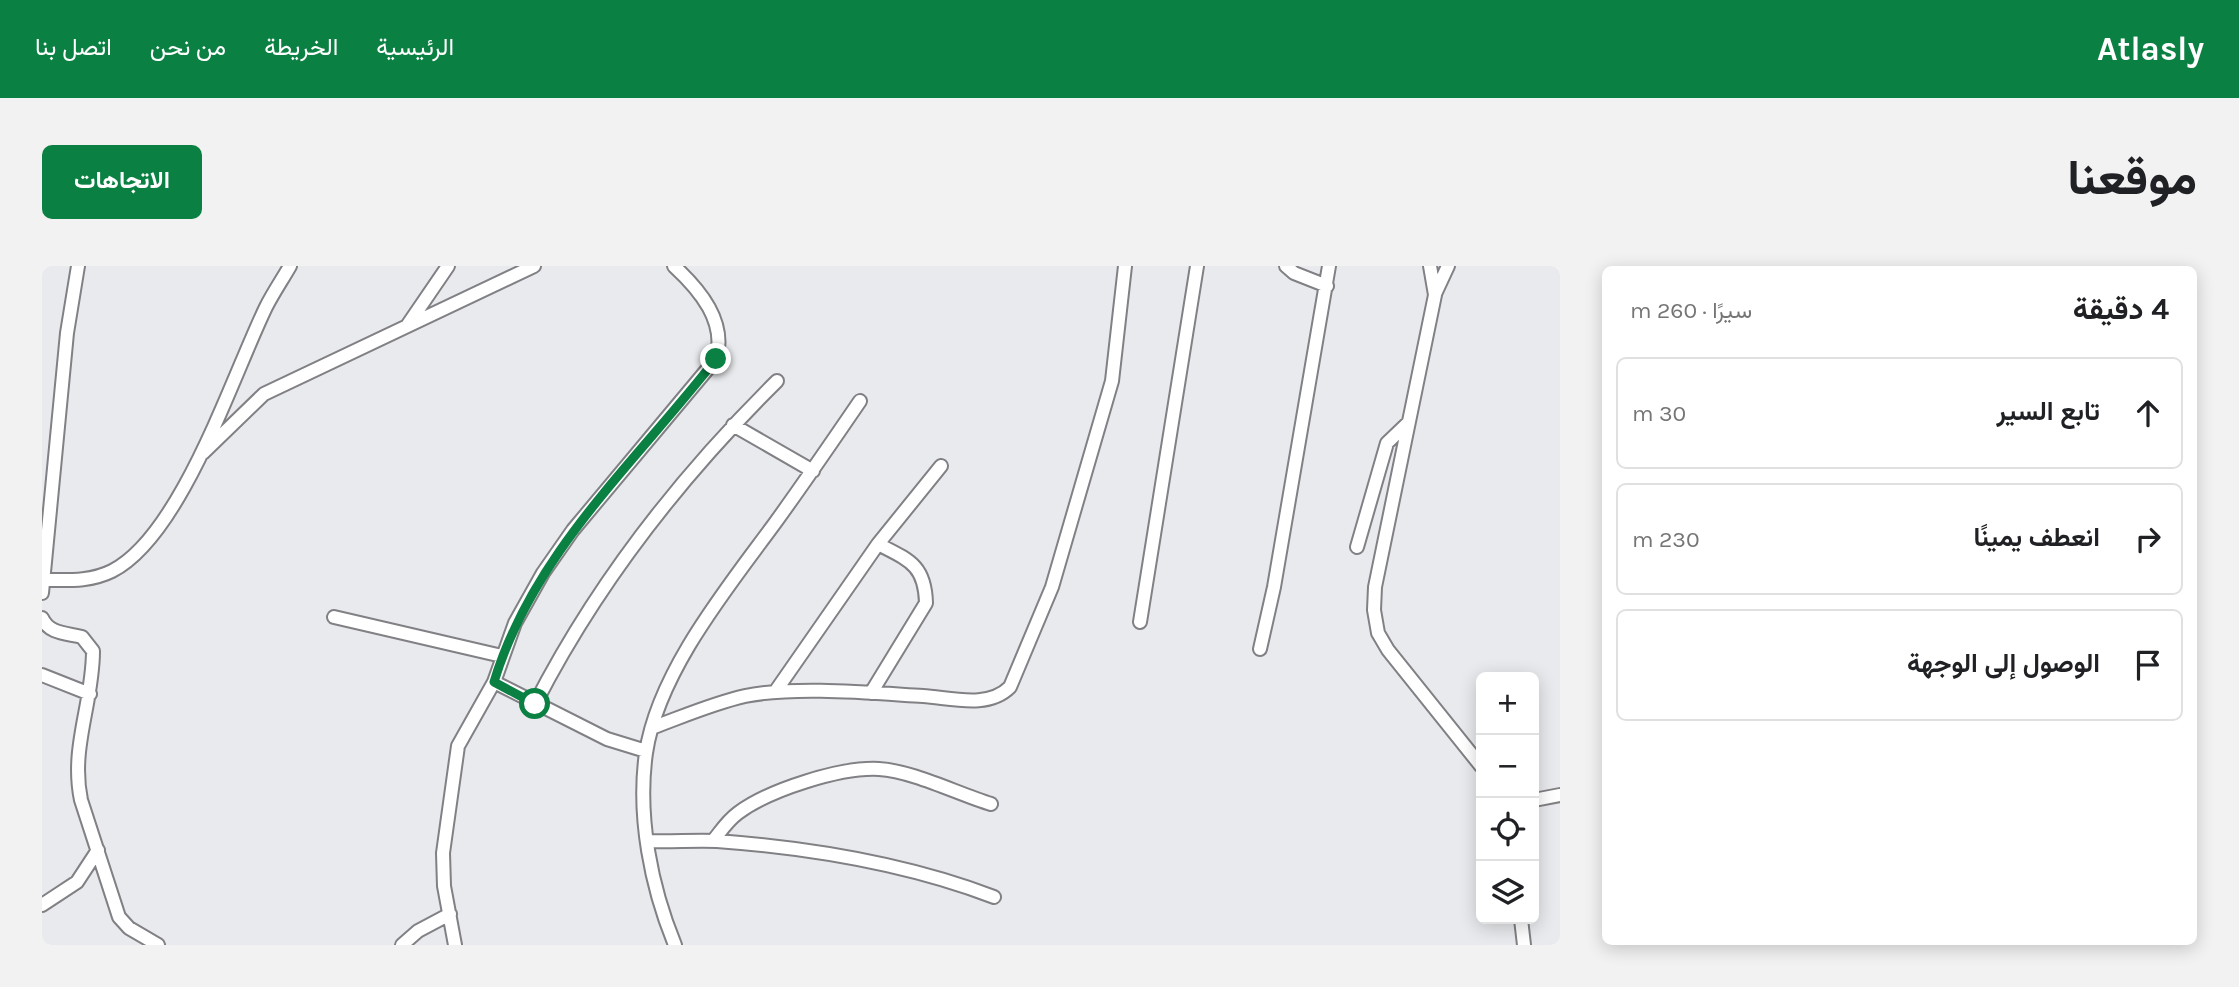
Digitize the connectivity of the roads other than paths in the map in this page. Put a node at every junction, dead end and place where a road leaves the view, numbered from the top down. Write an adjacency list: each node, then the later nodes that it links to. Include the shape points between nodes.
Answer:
1 (78, 266): 24 (street, via 67,333)
2 (290, 266): 19 (street)
3 (448, 266): 14 (street)
4 (534, 266): 14 (street)
5 (674, 266): 29 (street, via 702,295 711,312 720,345 716,359 573,530 543,573)
6 (1125, 266): 33 (street, via 1112,381 1052,587 1010,687 984,701)
7 (1197, 266): 27 (street)
8 (1286, 266): 12 (street)
9 (1329, 266): 12 (street)
10 (1430, 266): 13 (street)
11 (1448, 266): 13 (street)
12 (1327, 286): 28 (street)
13 (1434, 295): 17 (street)
14 (407, 327): 19 (street, via 264,394)
15 (777, 381): 18 (street)
16 (860, 401): 21 (street)
17 (1409, 422): 23 (street, via 1387,443); 38 (street, via 1375,587 1378,633)
18 (733, 425): 21 (street); 35 (street, via 622,563 558,658)
19 (198, 458): 24 (street, via 155,531 132,558 94,578)
20 (941, 466): 22 (street)
21 (813, 471): 36 (street, via 695,636 670,682)
22 (878, 544): 32 (street); 33 (street, via 921,572 926,603)
23 (1357, 547)
24 (43, 587)
25 (334, 617): 29 (street)
26 (42, 618): 34 (street, via 48,628 89,643 93,652)
27 (1140, 622)
28 (1261, 649)
29 (502, 656): 31 (street)
30 (42, 675): 34 (street)
31 (494, 682): 35 (street); 47 (street, via 458,746 443,853)
32 (775, 692): 33 (street); 36 (street, via 723,703)
33 (872, 693)
34 (90, 695): 44 (street, via 78,741 77,780)
35 (535, 704): 37 (street, via 607,739)
36 (654, 727): 37 (street)
37 (646, 751): 42 (street, via 643,797)
38 (1476, 760)
39 (1560, 795): 40 (street)
40 (1539, 799)
41 (991, 804): 43 (street, via 900,773 846,771 759,800 725,824)
42 (647, 841): 43 (street); 52 (street)
43 (713, 841): 45 (street, via 882,862)
44 (97, 850): 46 (street, via 77,882); 49 (street, via 120,917 129,928)
45 (994, 897)
46 (42, 905)
47 (450, 914): 50 (street); 51 (street)
48 (1522, 924): 53 (street)
49 (158, 945)
50 (402, 945)
51 (455, 945)
52 (675, 945)
53 (1524, 945)

